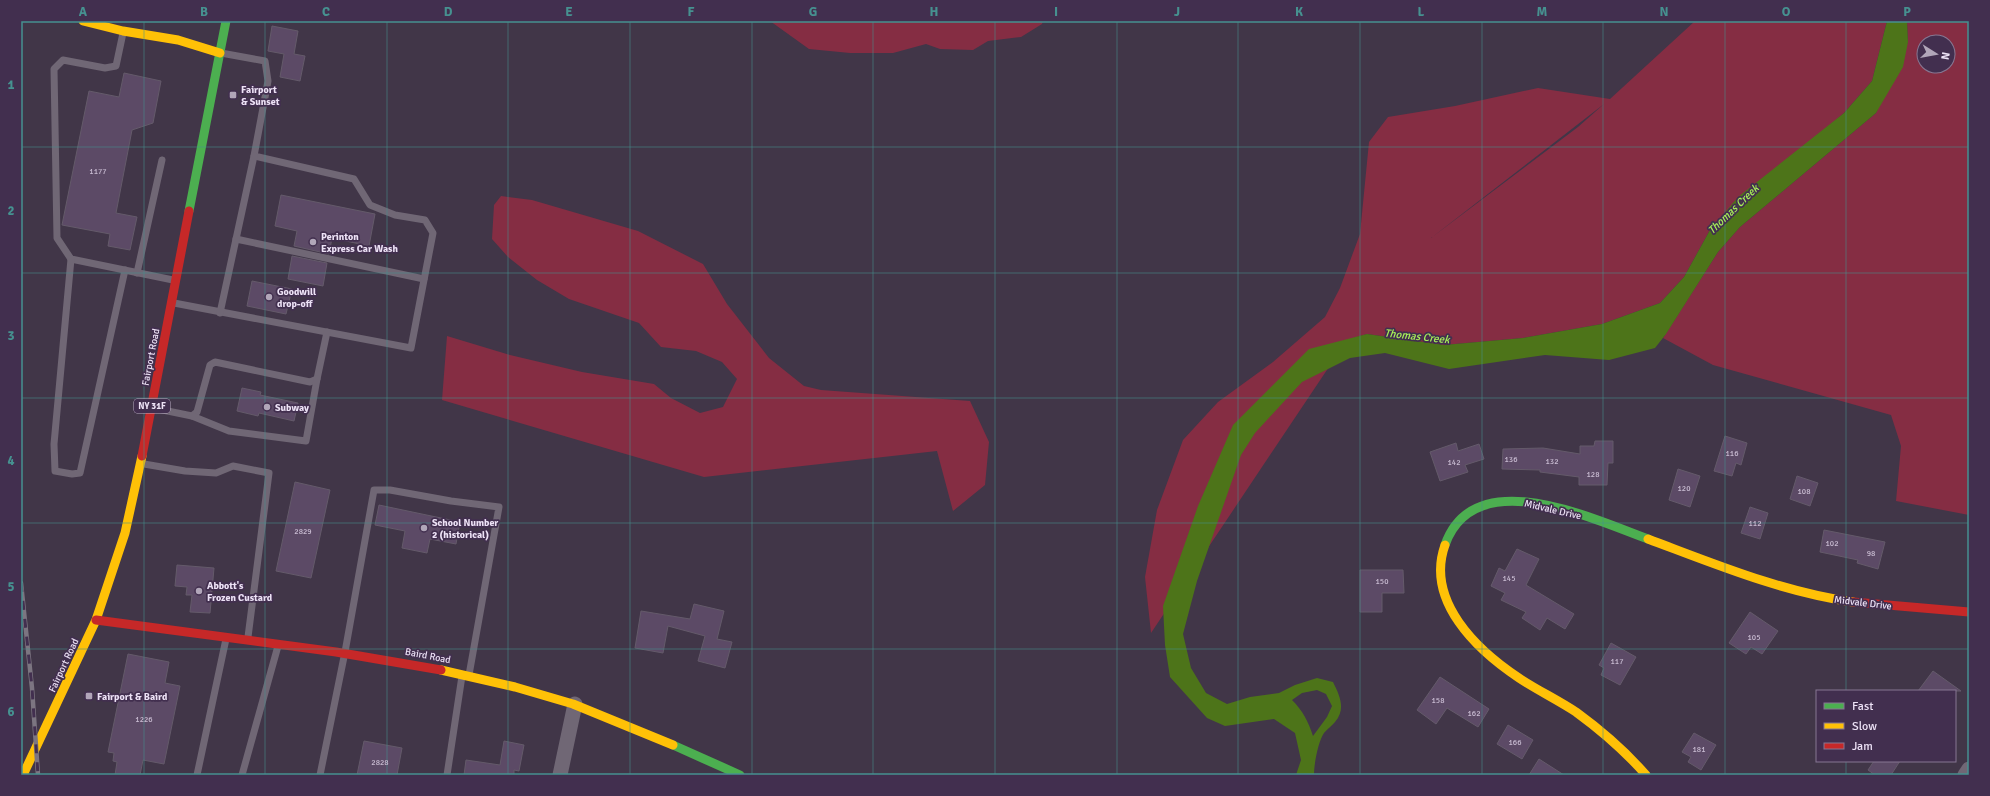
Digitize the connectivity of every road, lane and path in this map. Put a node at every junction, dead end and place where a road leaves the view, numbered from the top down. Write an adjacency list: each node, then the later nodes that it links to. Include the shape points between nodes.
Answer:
1 (83, 21): 3 (street)
2 (226, 21): 4 (street, Fairport Road / NY 31F)
3 (123, 31): 4 (street, via 178,40); 8 (lane, via 116,66 105,68 64,60 54,69 57,238)
4 (220, 53): 5 (lane, via 265,61 268,82); 12 (street, Fairport Road / NY 31F)
5 (254, 156): 7 (lane); 11 (lane, via 354,179 370,205 395,215 425,220 433,233)
6 (162, 160): 10 (lane)
7 (236, 239): 11 (lane); 14 (lane)
8 (71, 259): 9 (lane); 9 (lane, via 54,444 55,471 80,473)
9 (125, 270): 10 (lane)
10 (137, 273): 12 (lane)
11 (424, 279): 15 (lane, via 411,348)
12 (176, 280): 13 (street, Fairport Road / NY 31F)
13 (172, 303): 14 (lane); 17 (street, Fairport Road / NY 31F)
14 (220, 312): 15 (lane)
15 (327, 332): 16 (lane)
16 (317, 379): 18 (lane, via 310,382 215,362 210,365 197,412); 18 (lane, via 306,441 229,431)
17 (151, 408): 18 (lane); 19 (street, Fairport Road / NY 31F)
18 (192, 416)
19 (141, 463): 21 (street, Fairport Road / NY 31F, via 125,534); 23 (lane, via 185,471 216,473 233,466 269,473)
20 (1969, 612): 36 (street, Midvale Drive, via 1846,602 1801,592 1583,516 1531,502 1498,502 1481,506 1458,519 1443,546 1440,577 1447,603 1462,626 1505,667 1525,682 1609,736)
21 (96, 620): 22 (street, Baird Road); 29 (street, Fairport Road / NY 31F)
22 (227, 637): 23 (street, Baird Road); 30 (lane)
23 (248, 640): 24 (street, Baird Road)
24 (279, 644): 25 (street, Baird Road); 31 (lane)
25 (345, 652): 26 (street, Baird Road); 26 (lane, via 374,490 390,490 499,507); 32 (lane)
26 (466, 674): 27 (street, Baird Road); 33 (lane)
27 (575, 704): 34 (street); 35 (street, Baird Road, via 678,746)
28 (1969, 769): 37 (street)
29 (23, 775)
30 (197, 775)
31 (242, 775)
32 (320, 775)
33 (447, 775)
34 (560, 775)
35 (740, 775)
36 (1646, 775)
37 (1965, 775)

